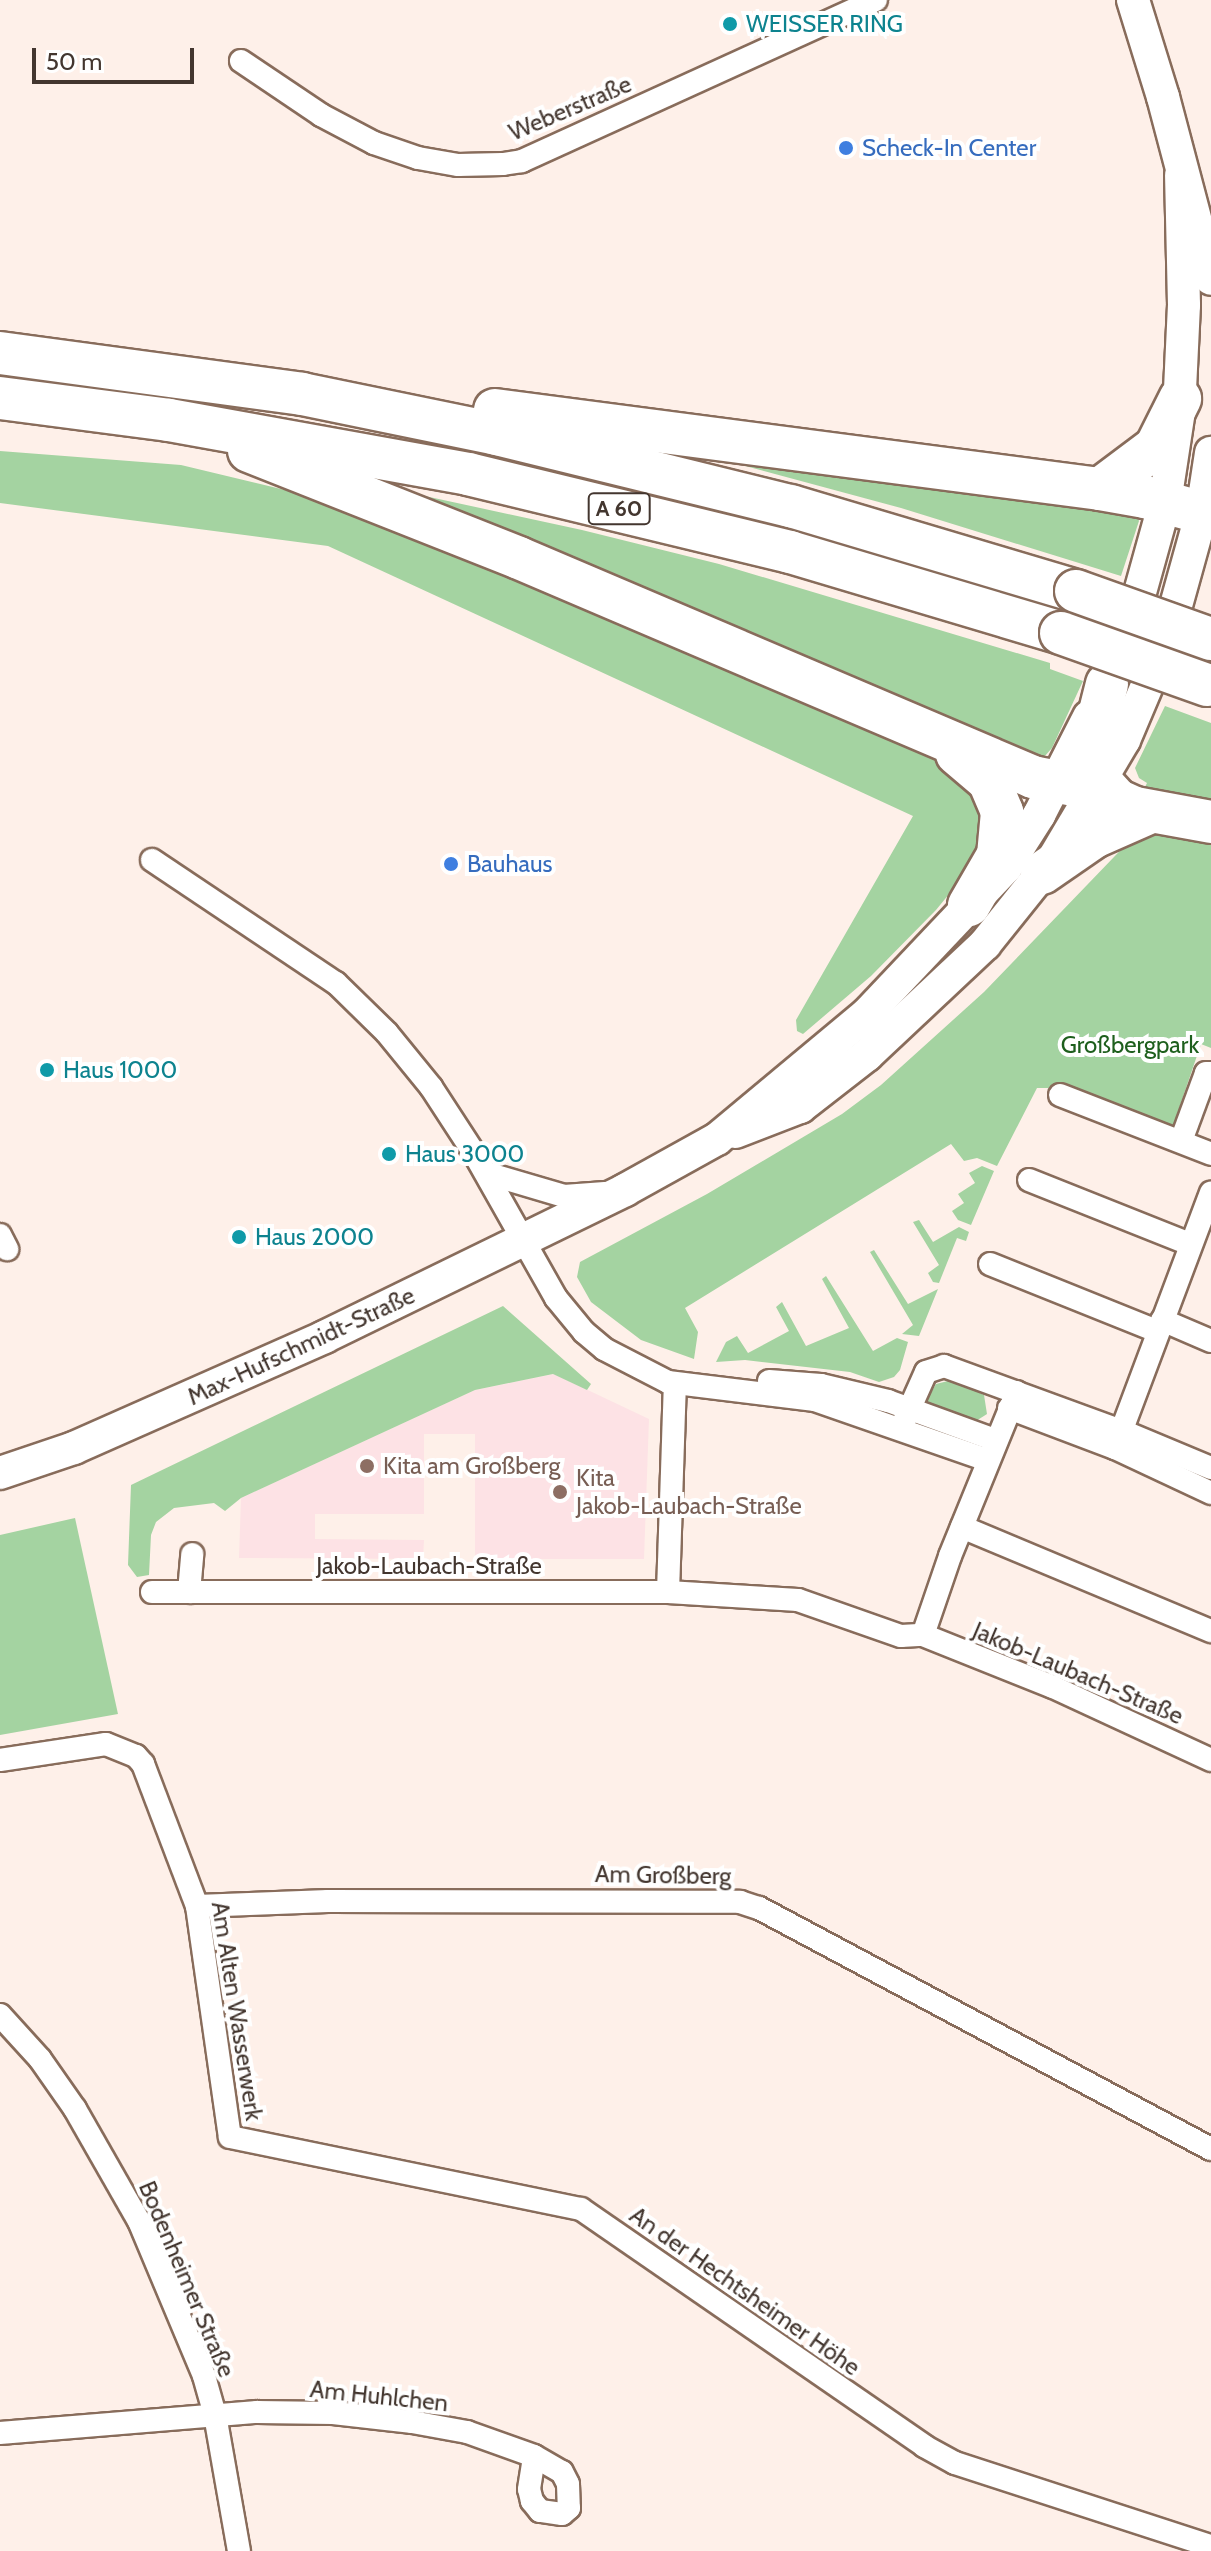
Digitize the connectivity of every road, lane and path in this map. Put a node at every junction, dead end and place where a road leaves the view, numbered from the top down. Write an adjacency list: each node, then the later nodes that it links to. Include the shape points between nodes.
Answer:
1 (876, 0): 3 (street, Weberstraße, via 522,161 503,164 458,165 374,143)
2 (1133, 0): 4 (street, Max-Hufschmidt-Straße, via 1166,105)
3 (241, 61)
4 (1181, 175): 5 (street, Max-Hufschmidt-Straße); 9 (street, Max-Hufschmidt-Straße)
5 (1211, 279)
6 (0, 353): 7 (highway, A 60)
7 (302, 394): 12 (highway, via 517,412); 14 (highway, A 60, bridge, via 673,474 1076,591)
8 (0, 398): 10 (highway, A 60)
9 (1180, 399): 12 (highway, via 1156,447); 13 (street, Max-Hufschmidt-Straße)
10 (169, 420): 16 (highway, A 60, bridge, via 468,474 638,514 902,583); 17 (highway, via 519,558)
11 (1211, 453): 13 (street, Max-Hufschmidt-Straße)
12 (1100, 489): 13 (highway)
13 (1193, 509): 15 (street, Max-Hufschmidt-Straße, via 1136,612); 18 (street, Max-Hufschmidt-Straße, via 1167,638)
14 (1211, 639)
15 (1107, 684): 18 (highway, via 1089,755); 19 (street, Max-Hufschmidt-Straße)
16 (1209, 686)
17 (930, 735): 19 (highway); 24 (highway, via 982,774 1002,812 998,855)
18 (1101, 782): 19 (highway); 20 (highway, via 1117,800); 23 (street, Max-Hufschmidt-Straße)
19 (1055, 783): 24 (street, Max-Hufschmidt-Straße, via 1006,867)
20 (1151, 812): 21 (highway); 23 (highway, via 1094,837)
21 (1211, 822)
22 (152, 860): 30 (street, via 336,983 431,1087)
23 (1042, 873): 27 (street, Max-Hufschmidt-Straße, via 985,944 867,1055 800,1107)
24 (969, 905): 27 (street, Max-Hufschmidt-Straße, via 866,1015)
25 (1211, 1073): 28 (street, via 1206,1073)
26 (1060, 1095): 28 (street)
27 (717, 1139): 32 (street, Max-Hufschmidt-Straße)
28 (1181, 1141): 29 (street)
29 (1211, 1154)
30 (486, 1173): 32 (street, Max-Hufschmidt-Straße, via 564,1196); 34 (street)
31 (1029, 1180): 35 (street)
32 (625, 1190): 34 (street, Max-Hufschmidt-Straße)
33 (1210, 1200): 35 (street)
34 (526, 1240): 39 (street, via 556,1298 584,1332 626,1362); 45 (street, Max-Hufschmidt-Straße, via 74,1448)
35 (1190, 1244): 37 (street)
36 (990, 1264): 37 (street)
37 (1159, 1326): 38 (street); 42 (street)
38 (1211, 1341)
39 (675, 1384): 41 (street, via 799,1382); 51 (street)
40 (1013, 1400): 41 (street, via 938,1366 926,1372); 42 (street); 43 (street)
41 (905, 1418): 43 (street)
42 (1119, 1440): 44 (street); 46 (street)
43 (991, 1450): 47 (street)
44 (1211, 1468)
45 (0, 1473)
46 (1211, 1493)
47 (962, 1527): 52 (street); 53 (street)
48 (192, 1554): 50 (street)
49 (152, 1592): 50 (street, Jakob-Laubach-Straße)
50 (189, 1592): 51 (street, Jakob-Laubach-Straße)
51 (668, 1592): 53 (street, Jakob-Laubach-Straße, via 798,1600 901,1636)
52 (1211, 1631)
53 (923, 1635): 55 (street, Jakob-Laubach-Straße, via 1053,1687)
54 (0, 1760): 56 (street, Am Alten Wasserwerk, via 106,1744 136,1756)
55 (1211, 1760)
56 (197, 1906): 58 (street, Am Alten Wasserwerk); 59 (street, Am Großberg, via 740,1902)
57 (0, 2015): 60 (street, Bodenheimer Straße, via 75,2109 139,2221)
58 (230, 2137): 63 (street, An der Hechtsheimer Höhe, via 581,2209 934,2452)
59 (1211, 2149)
60 (215, 2415): 61 (street, Am Huhlchen); 62 (street, Am Huhlchen, via 333,2413 412,2422 467,2432); 64 (street, Bodenheimer Straße)
61 (0, 2433)
62 (534, 2456)
63 (1211, 2546)
64 (239, 2551)

